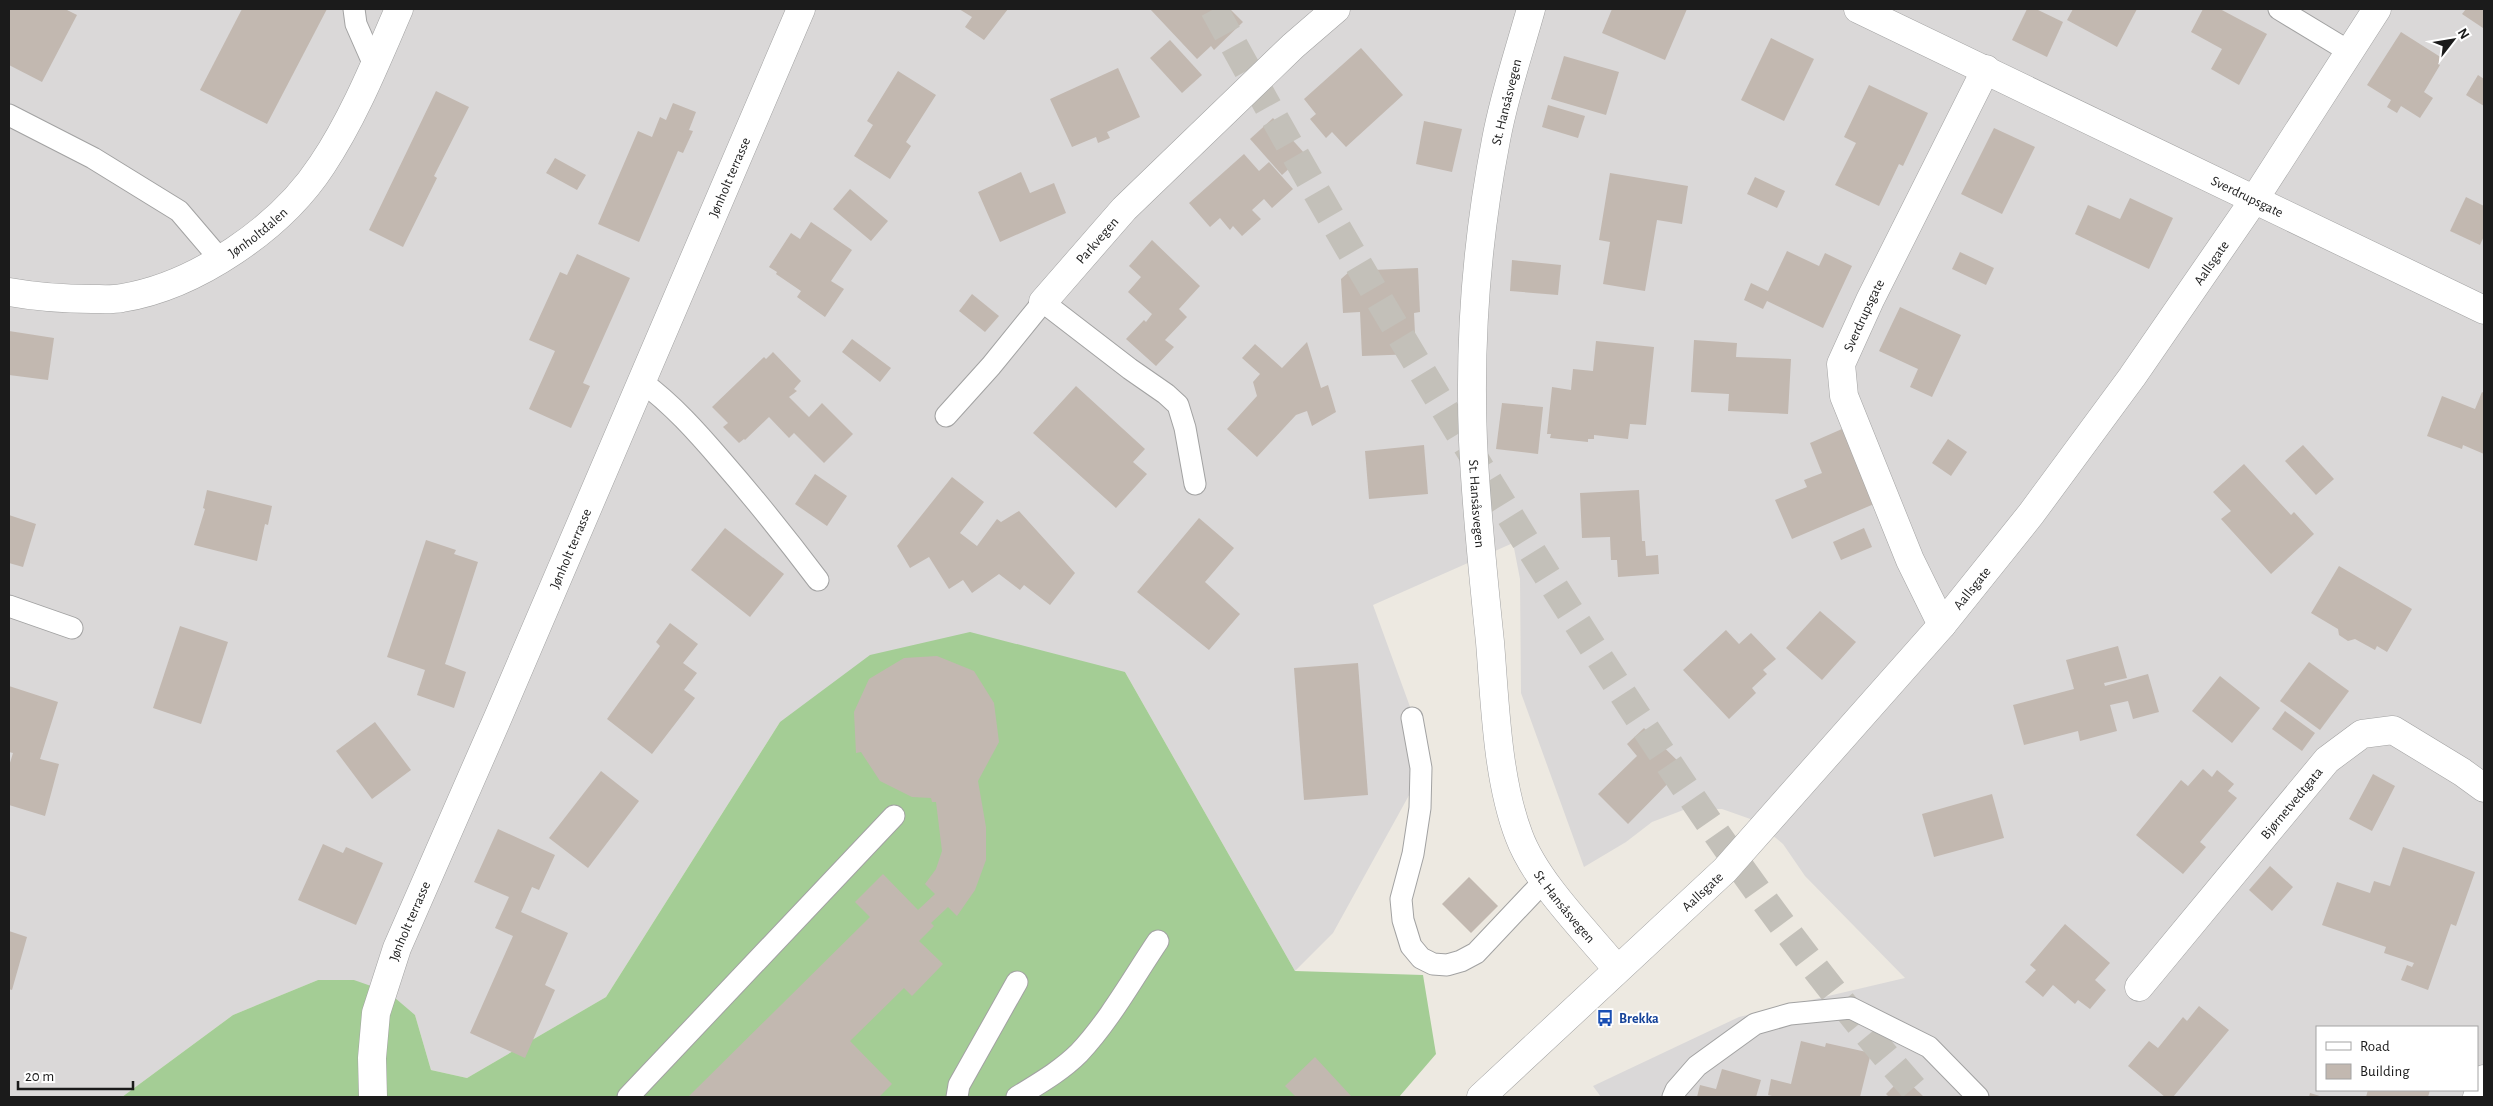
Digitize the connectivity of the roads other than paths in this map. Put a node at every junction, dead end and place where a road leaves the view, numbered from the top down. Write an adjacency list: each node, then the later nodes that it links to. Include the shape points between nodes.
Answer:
1 (354, 9): 10 (lane, via 356,24)
2 (399, 9): 10 (street, Jønholtdalen)
3 (801, 9): 18 (street, Jønholt terrasse)
4 (1336, 9): 16 (street, Parkvegen, via 1293,46 1124,209)
5 (1531, 9): 28 (street, St. Hansåsvegen, via 1496,139 1484,214 1473,363 1473,441 1498,728 1509,804 1519,838)
6 (1858, 9): 11 (street, Sverdrupsgate)
7 (2279, 9): 9 (lane)
8 (2377, 9): 9 (street, Aallsgate)
9 (2350, 52): 13 (street, Aallsgate)
10 (374, 65): 14 (street, Jønholtdalen, via 343,131 321,166 274,220)
11 (1986, 68): 13 (street, Sverdrupsgate); 23 (street, Sverdrupsgate, via 1841,364 1844,396 1910,560)
12 (9, 115): 14 (lane, via 93,158 179,211)
13 (2254, 200): 17 (street, Sverdrupsgate); 23 (street, Aallsgate, via 2120,394 2032,514)
14 (220, 259): 15 (street, Jønholtdalen, via 153,291 120,298 45,298)
15 (9, 292)
16 (1043, 302): 19 (lane); 20 (lane, via 1178,405)
17 (2484, 310)
18 (642, 382): 21 (lane, via 665,398 704,441 765,510); 34 (street, Jønholt terrasse, via 397,948 376,1013)
19 (946, 416)
20 (1195, 484)
21 (818, 580)
22 (9, 606): 24 (lane)
23 (1942, 625): 30 (street, Aallsgate, via 1724,870)
24 (72, 628)
25 (1412, 718): 28 (lane, via 1421,768 1420,808 1413,854 1401,899 1411,946 1421,958 1433,964 1461,961 1476,953)
26 (2484, 788): 32 (street, Bjørnetvedtgata, via 2393,730 2362,734 2327,760)
27 (894, 816): 35 (lane)
28 (1544, 881): 30 (street, St. Hansåsvegen)
29 (1158, 941): 37 (lane, via 1103,1024 1078,1053 1050,1077)
30 (1617, 969): 38 (street, Aallsgate)
31 (1017, 982): 36 (lane, via 959,1085)
32 (2139, 987)
33 (2484, 1079): 41 (street)
34 (373, 1097)
35 (628, 1097)
36 (957, 1097)
37 (1016, 1097)
38 (1481, 1097)
39 (1673, 1097): 40 (lane, via 1696,1066 1755,1024 1790,1014 1851,1008 1928,1047)
40 (1978, 1097)
41 (2476, 1097)

